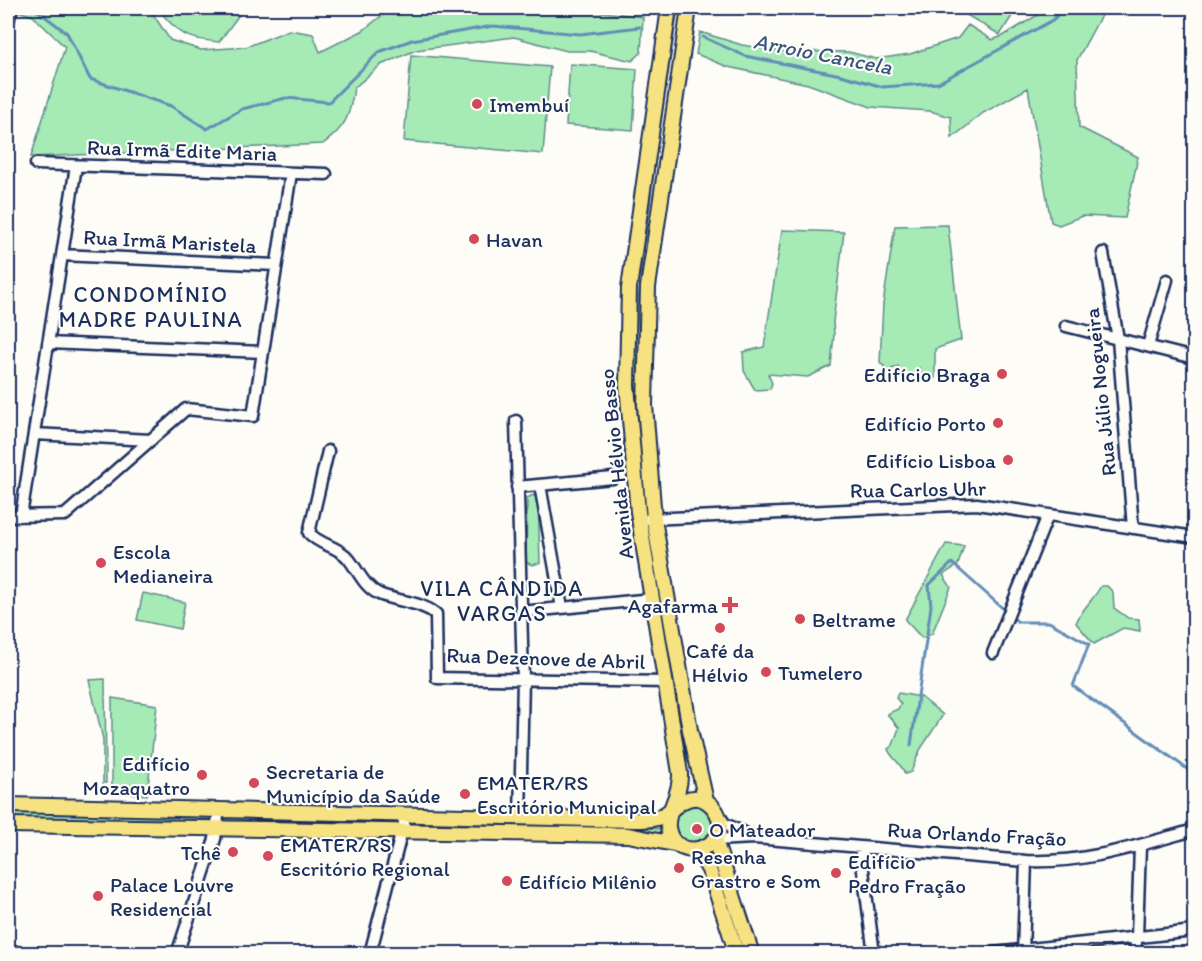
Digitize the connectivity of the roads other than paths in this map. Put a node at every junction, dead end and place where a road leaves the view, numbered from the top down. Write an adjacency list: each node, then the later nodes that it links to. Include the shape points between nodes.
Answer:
1 (12, 8): 4 (street)
2 (669, 8): 29 (main road, Avenida Hélvio Basso, via 629,288 627,399)
3 (689, 8): 30 (main road, Avenida Hélvio Basso, via 648,287 645,405)
4 (8, 21)
5 (36, 164): 6 (street, Rua Irmã Edite Maria)
6 (76, 166): 7 (street, Rua Irmã Edite Maria); 10 (street)
7 (291, 173): 8 (street, Rua Irmã Edite Maria); 11 (street)
8 (326, 174)
9 (1103, 253): 14 (street, Rua Júlio Nogueira)
10 (62, 255): 11 (street, Rua Irmã Maristela); 15 (street)
11 (276, 265): 17 (street)
12 (1167, 280): 16 (street)
13 (1066, 326): 14 (street)
14 (1118, 339): 16 (street); 31 (street, Rua Júlio Nogueira)
15 (48, 343): 17 (street); 20 (street)
16 (1148, 346): 18 (street)
17 (263, 352): 21 (street, via 253,416 186,409)
18 (1194, 358)
19 (516, 421): 25 (street)
20 (34, 434): 21 (street); 28 (street)
21 (151, 440): 28 (street, via 65,515)
22 (328, 451): 37 (street, Rua Dezenove de Abril, via 309,533 347,556 369,587 378,593 426,607 436,614 437,678)
23 (613, 478): 24 (street)
24 (540, 485): 25 (street); 34 (street)
25 (518, 488): 35 (street)
26 (1048, 515): 30 (street, Rua Carlos Uhr, via 959,504); 31 (street, Rua Carlos Uhr); 36 (street)
27 (8, 516): 28 (street)
28 (21, 516)
29 (639, 519): 30 (street, Rua Carlos Uhr); 33 (main road, Avenida Hélvio Basso)
30 (654, 519): 39 (main road, Avenida Hélvio Basso, via 679,672)
31 (1133, 528): 32 (street, Rua Carlos Uhr)
32 (1194, 537)
33 (652, 599): 34 (street); 38 (main road, Avenida Hélvio Basso)
34 (562, 608): 35 (street)
35 (521, 612): 37 (street)
36 (993, 653)
37 (523, 679): 38 (street, Rua Dezenove de Abril); 45 (street)
38 (665, 682): 41 (main road, Avenida Hélvio Basso, via 680,773 681,787)
39 (706, 801): 41 (main road, via 686,799); 44 (main road)
40 (8, 805): 42 (main road)
41 (674, 807): 45 (main road, via 659,818 648,820); 53 (main road, via 668,826)
42 (219, 809): 43 (main road); 47 (street)
43 (406, 815): 45 (main road); 49 (street)
44 (718, 815): 51 (street, Rua Orlando Fração, via 725,824); 52 (main road, via 720,826)
45 (520, 818): 50 (main road)
46 (8, 825): 47 (main road)
47 (217, 828): 49 (main road); 63 (street)
48 (1194, 830): 54 (street, Rua Orlando Fração)
49 (404, 832): 50 (main road); 64 (street)
50 (520, 835): 53 (main road, via 628,835)
51 (754, 838): 52 (street, Rua Orlando Fração); 55 (street, Rua Orlando Fração)
52 (715, 840): 56 (main road); 66 (main road)
53 (679, 845): 56 (main road)
54 (1140, 846): 57 (street, Rua Orlando Fração, via 1063,861); 59 (street)
55 (860, 847): 57 (street, Rua Orlando Fração); 67 (street)
56 (699, 851): 65 (main road, via 710,870)
57 (1026, 861): 61 (street)
58 (1194, 931): 59 (street)
59 (1137, 937): 61 (street); 69 (street); 70 (street)
60 (8, 949): 62 (street)
61 (1023, 951): 68 (street)
62 (19, 952)
63 (177, 954)
64 (370, 954)
65 (737, 954)
66 (752, 954)
67 (874, 954)
68 (984, 954)
69 (1134, 954)
70 (1142, 954)

